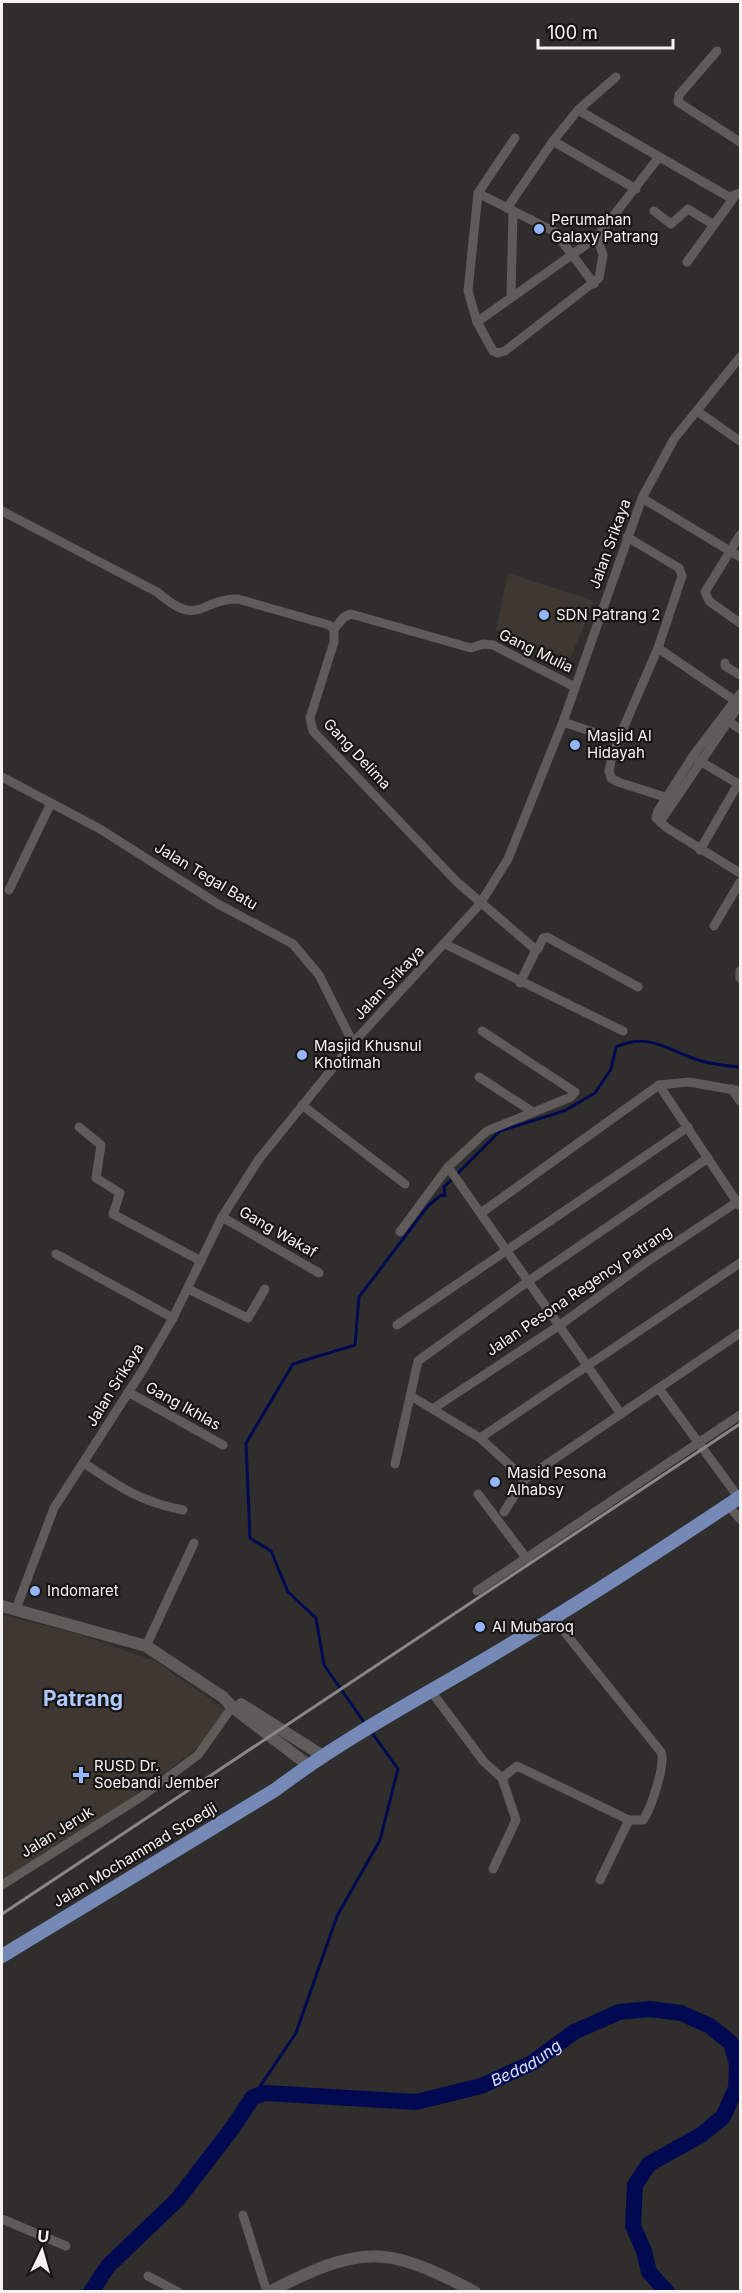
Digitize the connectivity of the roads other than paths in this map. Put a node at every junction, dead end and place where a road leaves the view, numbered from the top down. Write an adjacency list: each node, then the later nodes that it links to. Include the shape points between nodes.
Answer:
1 (717, 51): 6 (street, via 679,95 678,102)
2 (616, 77): 3 (street)
3 (578, 110): 5 (street); 7 (street)
4 (515, 138): 9 (street)
5 (553, 141): 8 (street); 11 (street)
6 (741, 142)
7 (659, 157): 8 (street); 10 (street, via 729,197)
8 (636, 189): 14 (street)
9 (478, 193): 11 (street); 19 (street, via 468,291)
10 (738, 194): 13 (street)
11 (510, 210): 15 (street, via 555,232); 18 (street)
12 (654, 211): 13 (street, via 671,224 688,209)
13 (714, 225): 16 (street)
14 (597, 237): 15 (street); 17 (street, via 603,255)
15 (572, 254): 17 (street); 18 (street)
16 (687, 262)
17 (594, 284): 19 (street, via 498,353 493,351)
18 (511, 296): 19 (street)
19 (477, 322)
20 (741, 357): 21 (street, Jalan Srikaya)
21 (697, 411): 22 (street); 23 (street, Jalan Srikaya, via 663,456)
22 (741, 441)
23 (642, 498): 26 (street, Jalan Srikaya); 27 (street)
24 (2, 511): 30 (street, via 157,591 173,606 203,610 228,599 238,600)
25 (741, 535): 27 (street)
26 (627, 537): 31 (street, via 682,571); 34 (street, Jalan Srikaya)
27 (730, 550): 28 (street); 29 (street, via 705,597)
28 (741, 556)
29 (741, 623)
30 (334, 629): 34 (street, Gang Mulia, via 351,615 471,648 493,645); 50 (street, Gang Delima, via 334,642 310,718 311,728)
31 (658, 648): 35 (street); 39 (street)
32 (724, 663): 33 (street)
33 (741, 675)
34 (575, 687): 37 (street, Jalan Srikaya)
35 (738, 697): 36 (street)
36 (724, 719): 38 (street); 40 (street)
37 (563, 722): 39 (street); 50 (street, Jalan Srikaya, via 513,849)
38 (741, 729)
39 (617, 740): 43 (street, via 609,771 613,780)
40 (697, 758): 42 (street); 43 (street); 45 (street)
41 (2, 777): 44 (street, Jalan Tegal Batu)
42 (740, 784): 46 (street)
43 (668, 798): 45 (street, via 657,814)
44 (51, 803): 49 (street); 60 (street, Jalan Tegal Batu, via 100,829 218,904 293,944 319,975)
45 (660, 822): 46 (street)
46 (700, 850): 47 (street)
47 (741, 873)
48 (739, 888): 51 (street)
49 (9, 890)
50 (480, 904): 52 (street, Jalan Srikaya); 53 (street)
51 (714, 926)
52 (445, 944): 56 (street); 60 (street, Jalan Srikaya)
53 (536, 950): 56 (street); 57 (street, via 547,937)
54 (741, 971): 55 (street)
55 (741, 978)
56 (520, 983): 59 (street)
57 (638, 987)
58 (483, 1031): 66 (street, via 573,1089 571,1097)
59 (623, 1031)
60 (353, 1042): 65 (street, Jalan Srikaya)
61 (479, 1077): 66 (street)
62 (659, 1085): 63 (street, via 689,1082); 68 (street); 73 (street)
63 (736, 1090): 64 (street)
64 (741, 1101)
65 (302, 1105): 71 (street); 74 (street, Jalan Srikaya, via 259,1159)
66 (533, 1112): 70 (street, via 491,1128)
67 (79, 1127): 78 (street, via 101,1145 96,1178 120,1193 113,1214)
68 (688, 1127): 69 (street); 76 (street)
69 (708, 1158): 72 (street); 81 (street)
70 (450, 1169): 73 (street); 75 (street)
71 (405, 1184)
72 (739, 1203): 86 (street, Jalan Pesona Regency Patrang, via 648,1261)
73 (481, 1213): 76 (street)
74 (222, 1217): 78 (street, Jalan Srikaya); 80 (street, Gang Wakaf)
75 (400, 1232)
76 (506, 1250): 81 (street); 85 (street)
77 (56, 1254): 84 (street)
78 (201, 1261): 82 (street, Jalan Srikaya)
79 (741, 1263): 88 (street)
80 (319, 1273)
81 (527, 1282): 86 (street); 91 (street, via 418,1361)
82 (188, 1289): 83 (street, via 248,1318); 84 (street, Jalan Srikaya)
83 (265, 1289)
84 (173, 1318): 90 (street, Jalan Srikaya)
85 (397, 1325)
86 (560, 1325): 88 (street); 92 (street, Jalan Pesona Regency Patrang)
87 (741, 1333): 89 (street)
88 (588, 1366): 93 (street); 95 (street)
89 (660, 1390): 93 (street); 96 (street)
90 (128, 1392): 97 (street, Gang Ikhlas); 98 (street, Jalan Srikaya)
91 (411, 1396): 92 (street); 99 (street)
92 (434, 1408): 95 (street)
93 (621, 1414): 100 (street)
94 (741, 1414): 96 (street)
95 (480, 1438): 100 (street)
96 (698, 1443): 102 (street); 107 (street)
97 (223, 1445)
98 (84, 1463): 103 (street, via 140,1499); 110 (street, Jalan Srikaya, via 54,1508)
99 (395, 1464)
100 (525, 1479): 104 (street)
101 (478, 1494): 107 (street)
102 (736, 1500): 105 (street); 111 (main road, Jalan Mochammad Sroedji)
103 (183, 1510)
104 (504, 1512)
105 (741, 1519)
106 (194, 1544): 112 (street)
107 (527, 1559): 108 (street)
108 (477, 1590)
109 (2, 1606): 110 (main road)
110 (16, 1609): 112 (main road)
111 (554, 1619): 113 (main road, Jalan Mochammad Sroedji); 118 (street, via 663,1755 645,1818)
112 (146, 1646): 114 (main road)
113 (431, 1691): 116 (main road, Jalan Mochammad Sroedji); 117 (street, via 484,1762)
114 (223, 1697): 115 (main road); 116 (main road, via 236,1701)
115 (232, 1707): 116 (main road); 121 (street, Jalan Jeruk, via 198,1755 141,1797)
116 (315, 1761): 122 (main road, Jalan Mochammad Sroedji, via 275,1790)
117 (502, 1778): 118 (street, via 518,1766); 119 (street, via 516,1820)
118 (629, 1820): 120 (street)
119 (493, 1869)
120 (600, 1880)
121 (2, 1885)
122 (2, 1956)
123 (243, 2215): 128 (street)
124 (2, 2219): 125 (street)
125 (66, 2246)
126 (148, 2276): 127 (street)
127 (178, 2292)
128 (268, 2292): 129 (main road, via 323,2266 372,2255 416,2263)
129 (475, 2292)

